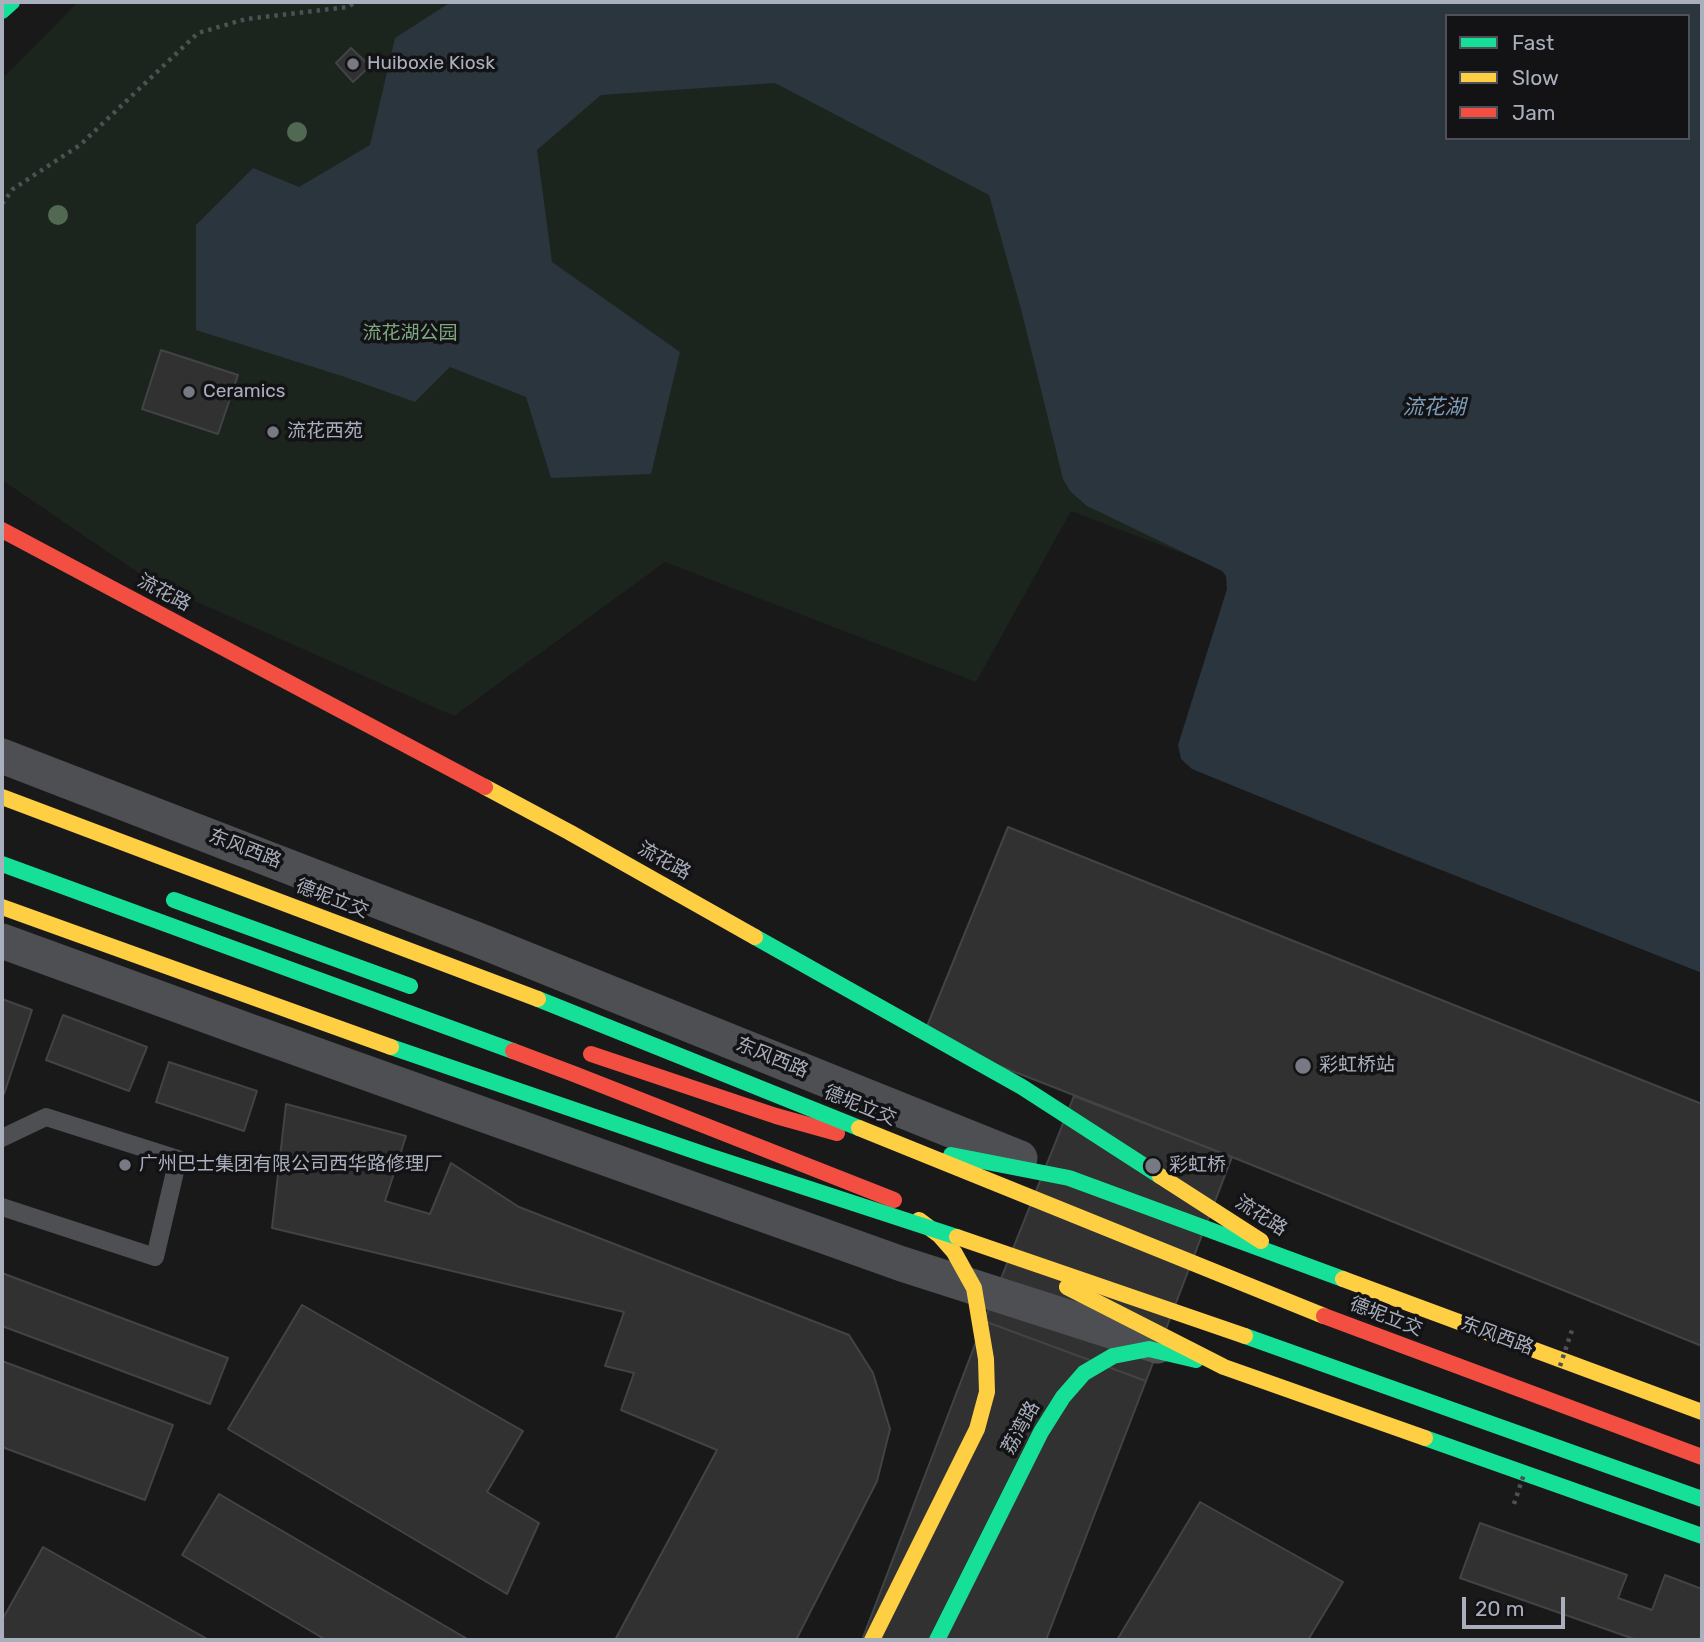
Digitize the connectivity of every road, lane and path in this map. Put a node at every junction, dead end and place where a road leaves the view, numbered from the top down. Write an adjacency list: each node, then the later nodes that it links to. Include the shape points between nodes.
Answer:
1 (12, 2): 3 (main road)
2 (355, 2): 4 (path, via 348,7 246,19 198,33 80,145 13,189)
3 (2, 11)
4 (2, 204)
5 (2, 530): 18 (main road, 流花路, via 569,832 1010,1080)
6 (2, 756): 15 (street, 东风西路, via 481,941)
7 (2, 797): 22 (main road, 德坭立交, bridge, via 580,1015 1354,1328)
8 (2, 864): 16 (main road, via 574,1074)
9 (157, 894): 12 (main road)
10 (2, 907): 23 (main road, bridge, via 366,1039 1295,1353)
11 (2, 941): 19 (street)
12 (427, 993)
13 (582, 1051): 15 (main road, via 825,1130)
14 (2, 1138): 17 (lane, via 46,1117 178,1159 155,1257)
15 (1069, 1178): 18 (main road, 东风西路)
16 (887, 1196): 19 (main road, 荔湾路, via 939,1235); 20 (main road)
17 (2, 1207)
18 (1289, 1259): 21 (main road, 东风西路)
19 (974, 1288): 20 (street); 25 (main road, 荔湾路, via 987,1392 977,1430)
20 (1224, 1367): 24 (main road); 26 (main road, 荔湾路, via 1149,1349 1113,1356 1084,1373 1041,1432)
21 (1702, 1412)
22 (1702, 1457)
23 (1702, 1499)
24 (1702, 1536)
25 (872, 1640)
26 (937, 1640)

